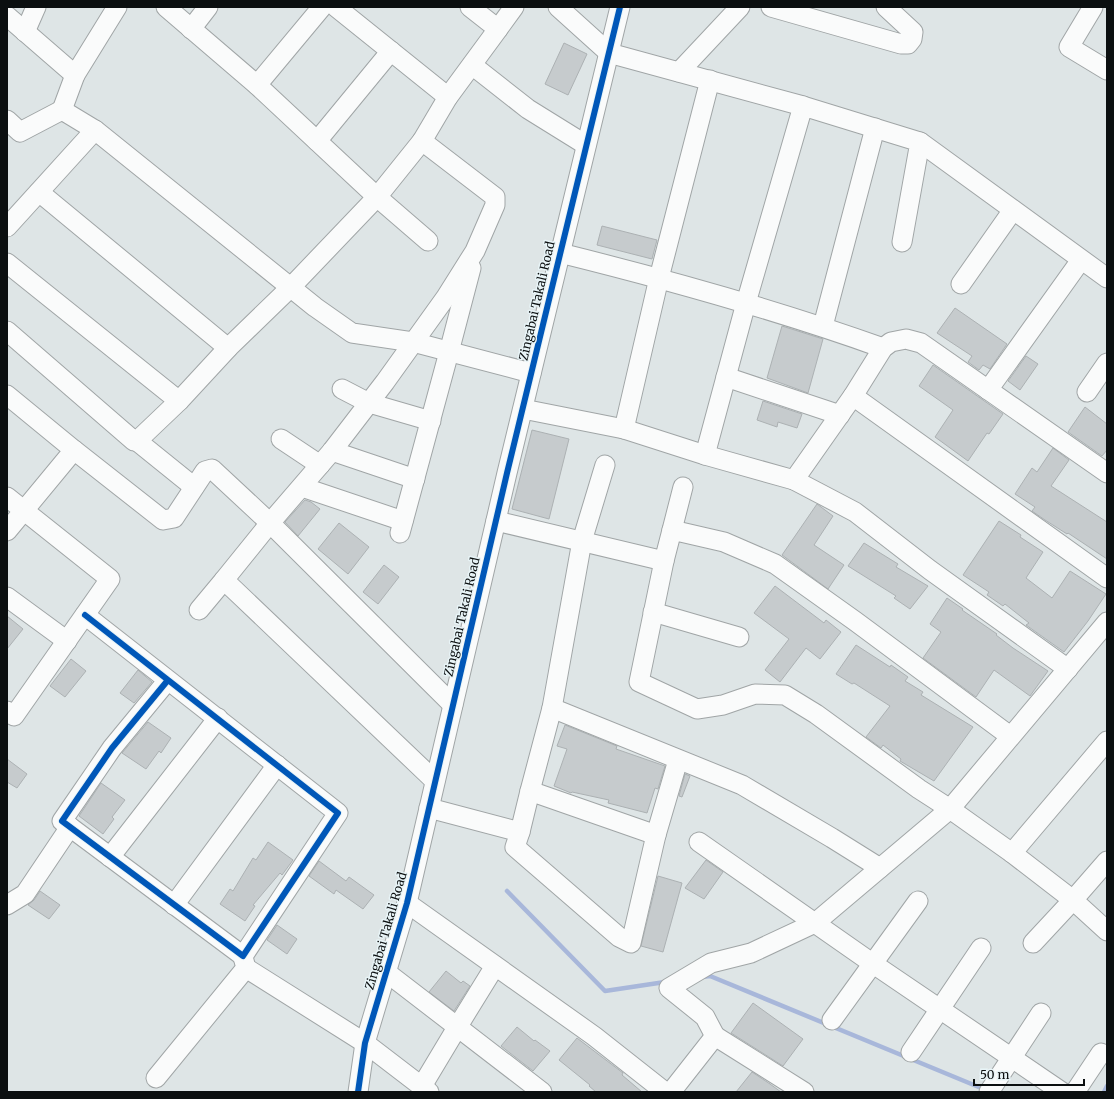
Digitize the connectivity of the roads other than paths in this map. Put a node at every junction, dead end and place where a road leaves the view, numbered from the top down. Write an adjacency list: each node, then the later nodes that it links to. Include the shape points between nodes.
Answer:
1 (36, 7): 18 (street)
2 (117, 7): 24 (street)
3 (166, 7): 16 (street)
4 (208, 7): 16 (street)
5 (322, 7): 26 (street)
6 (336, 7): 19 (street)
7 (470, 7): 17 (street)
8 (514, 7): 17 (street)
9 (558, 7): 20 (street)
10 (620, 7): 20 (street, Zingabai Takali Road)
11 (740, 7): 23 (street)
12 (771, 7): 13 (street, via 908,44 913,32)
13 (886, 7)
14 (1093, 7): 22 (street, via 1069,47)
15 (7, 16): 18 (street)
16 (191, 29): 26 (street)
17 (498, 29): 21 (street)
18 (25, 32): 24 (street)
19 (391, 51): 27 (street); 33 (street)
20 (608, 52): 23 (street); 36 (street, Zingabai Takali Road)
21 (472, 65): 27 (street); 36 (street, via 528,109)
22 (1107, 70)
23 (680, 72): 25 (street)
24 (75, 75): 29 (street)
25 (710, 80): 28 (street); 47 (street)
26 (257, 85): 33 (street)
27 (448, 97): 34 (street)
28 (803, 106): 31 (street); 51 (street)
29 (62, 110): 30 (street, via 20,132); 32 (street)
30 (8, 124)
31 (875, 128): 35 (street); 52 (street)
32 (95, 130): 37 (street); 50 (street)
33 (317, 141): 38 (street)
34 (422, 141): 38 (street); 43 (street, via 495,197 496,205)
35 (920, 142): 39 (street); 42 (street)
36 (586, 145): 44 (street, Zingabai Takali Road)
37 (39, 192): 40 (street); 55 (street)
38 (377, 197): 41 (street); 50 (street)
39 (1013, 210): 45 (street); 49 (street)
40 (7, 227)
41 (428, 240)
42 (902, 242)
43 (475, 251): 54 (street); 57 (street)
44 (560, 253): 47 (street); 59 (street, Zingabai Takali Road)
45 (1081, 260): 48 (street); 62 (street)
46 (7, 263): 66 (street)
47 (659, 278): 51 (street); 71 (street)
48 (1107, 278)
49 (960, 284)
50 (291, 287): 54 (street, via 352,333); 55 (street)
51 (746, 303): 52 (street); 60 (street)
52 (823, 326): 56 (street)
53 (7, 331): 73 (street)
54 (413, 342): 57 (street); 67 (street)
55 (228, 348): 66 (street)
56 (883, 348): 62 (street, via 891,342 906,339 921,343); 65 (street)
57 (450, 352): 59 (street); 70 (street)
58 (1107, 364): 63 (street)
59 (531, 373): 68 (street, Zingabai Takali Road)
60 (726, 377): 69 (street); 75 (street)
61 (342, 389): 67 (street)
62 (988, 390): 78 (street)
63 (1087, 392)
64 (7, 395): 74 (street)
65 (853, 396): 69 (street); 92 (street)
66 (179, 401): 73 (street)
67 (368, 403): 70 (street); 76 (street)
68 (523, 409): 71 (street); 86 (street, Zingabai Takali Road)
69 (840, 415): 80 (street)
70 (431, 421): 79 (street)
71 (624, 429): 75 (street)
72 (281, 439): 76 (street)
73 (137, 441): 81 (street)
74 (74, 450): 81 (street, via 163,520 174,518); 85 (street)
75 (705, 455): 80 (street)
76 (326, 458): 79 (street); 82 (street)
77 (605, 465): 90 (street)
78 (1107, 473)
79 (415, 479): 82 (street, via 402,527)
80 (794, 480): 101 (street, via 855,512 930,570)
81 (194, 487): 87 (street, via 206,471 212,469)
82 (302, 487): 87 (street)
83 (683, 487): 88 (street)
84 (7, 497): 85 (street)
85 (24, 510): 89 (street); 97 (street, via 110,579)
86 (496, 521): 90 (street); 103 (street, Zingabai Takali Road)
87 (270, 523): 93 (street); 103 (street)
88 (672, 530): 91 (street); 107 (street, via 724,542 775,564)
89 (7, 531)
90 (582, 541): 91 (street); 104 (street)
91 (664, 561): 96 (street)
92 (1107, 578)
93 (224, 580): 95 (street); 111 (street)
94 (7, 597): 100 (street)
95 (199, 610)
96 (654, 612): 99 (street); 114 (street, via 639,682 697,709 723,705 755,694 785,695)
97 (85, 614): 100 (street); 102 (street)
98 (1107, 622): 101 (street)
99 (739, 637)
100 (67, 641): 105 (street)
101 (1068, 669): 107 (street)
102 (168, 680): 106 (street); 115 (street, via 112,748 62,821)
103 (453, 705): 111 (street, Zingabai Takali Road)
104 (552, 708): 109 (street); 112 (street)
105 (9, 718)
106 (218, 718): 110 (street); 120 (street)
107 (1010, 736): 114 (street)
108 (1107, 741): 119 (street)
109 (678, 760): 117 (street); 122 (street, via 742,785)
110 (277, 765): 127 (street); 132 (street, via 338,813)
111 (435, 781): 113 (street, Zingabai Takali Road)
112 (530, 791): 116 (street); 117 (street)
113 (429, 808): 116 (street); 125 (street, Zingabai Takali Road)
114 (950, 809): 119 (street); 122 (street)
115 (70, 827): 120 (street); 126 (street, via 25,894)
116 (520, 832): 117 (street, via 515,847 619,937 631,943)
117 (656, 835)
118 (699, 842): 128 (street)
119 (1012, 854): 124 (street)
120 (110, 857): 127 (street)
121 (1107, 861): 124 (street)
122 (880, 868): 128 (street)
123 (918, 900): 133 (street)
124 (1073, 900): 129 (street); 130 (street)
125 (407, 903): 134 (street); 135 (street, Zingabai Takali Road)
126 (7, 904)
127 (174, 905): 132 (street)
128 (815, 923): 133 (street); 140 (street, via 751,953 711,963 669,988 705,1017)
129 (1107, 931)
130 (1033, 943)
131 (981, 948): 136 (street)
132 (244, 962): 141 (street); 145 (street)
133 (872, 963): 136 (street); 138 (street)
134 (495, 966): 139 (street); 150 (street, via 594,1036)
135 (386, 972): 139 (street); 141 (street, Zingabai Takali Road)
136 (940, 1009): 142 (street); 144 (street)
137 (1041, 1013): 144 (street)
138 (832, 1020)
139 (458, 1026): 146 (street); 149 (street)
140 (715, 1036): 151 (street); 152 (street)
141 (365, 1043): 146 (street); 148 (street, Zingabai Takali Road)
142 (911, 1052)
143 (1101, 1053): 154 (street)
144 (1011, 1057): 147 (street); 153 (street)
145 (156, 1078)
146 (426, 1089)
147 (990, 1089)
148 (358, 1092)
149 (542, 1092)
150 (665, 1092)
151 (671, 1092)
152 (804, 1092)
153 (1062, 1092)
154 (1075, 1092)

